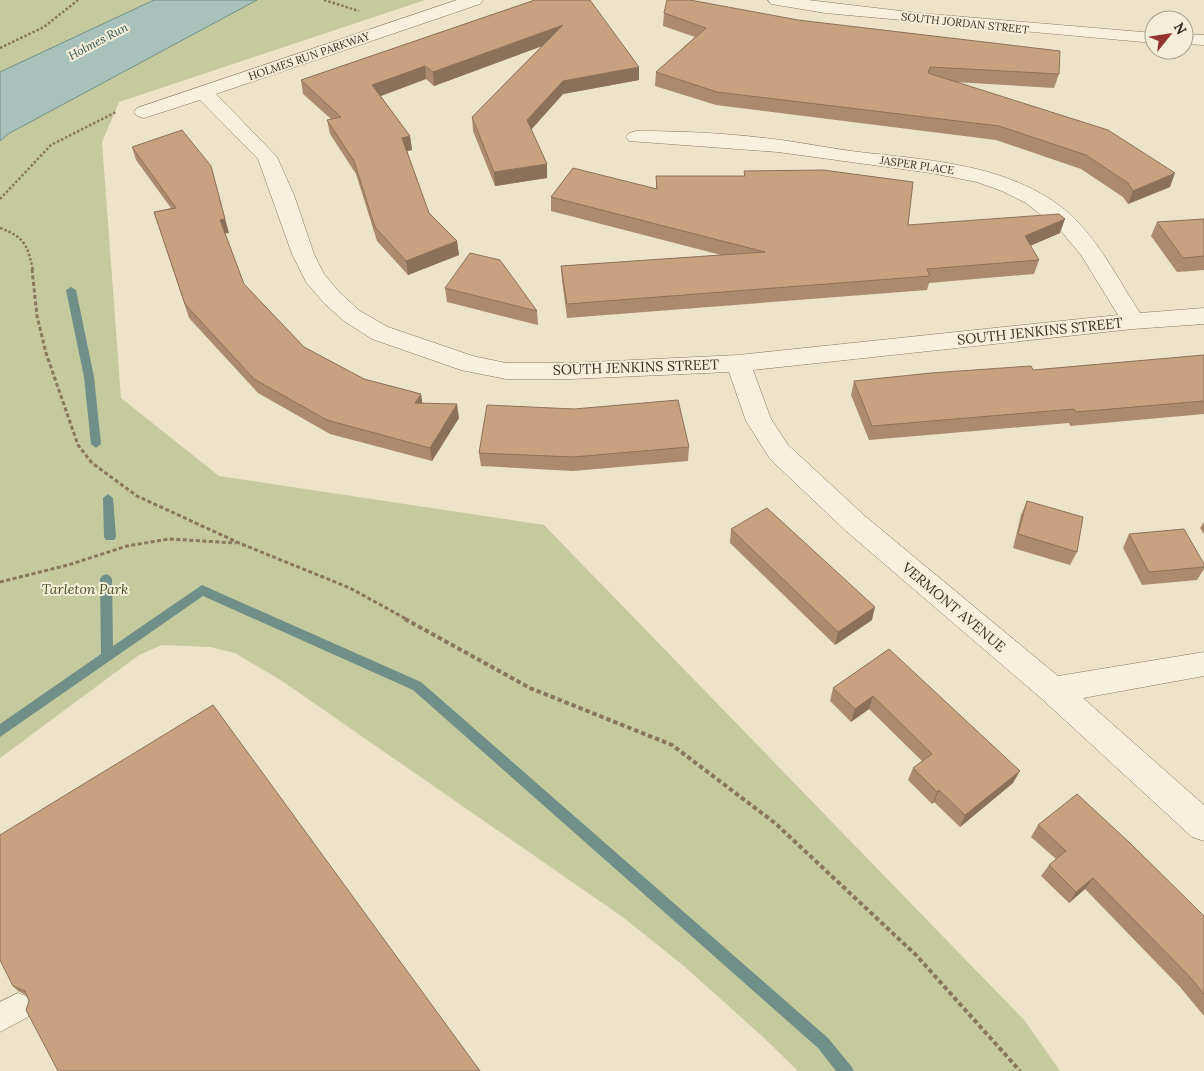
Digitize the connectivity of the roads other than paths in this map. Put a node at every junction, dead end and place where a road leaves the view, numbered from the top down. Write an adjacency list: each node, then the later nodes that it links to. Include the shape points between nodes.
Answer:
1 (474, 0): 4 (street, HOLMES RUN PARKWAY)
2 (777, 0): 3 (street, SOUTH JORDAN STREET, via 918,18)
3 (1144, 37)
4 (203, 92): 5 (street, HOLMES RUN PARKWAY); 9 (street, SOUTH JENKINS STREET, via 267,157 314,278 352,316 380,333 470,364 506,371)
5 (144, 112)
6 (636, 136): 8 (street, JASPER PLACE, via 756,143 935,166 997,182 1029,196 1056,215 1083,244)
7 (1204, 316): 8 (street, SOUTH JENKINS STREET)
8 (1133, 321): 9 (street, SOUTH JENKINS STREET)
9 (738, 363): 11 (street, VERMONT AVENUE, via 759,421 779,452 856,524)
10 (1204, 664): 11 (street)
11 (1053, 690): 12 (street, VERMONT AVENUE)
12 (1204, 826)

